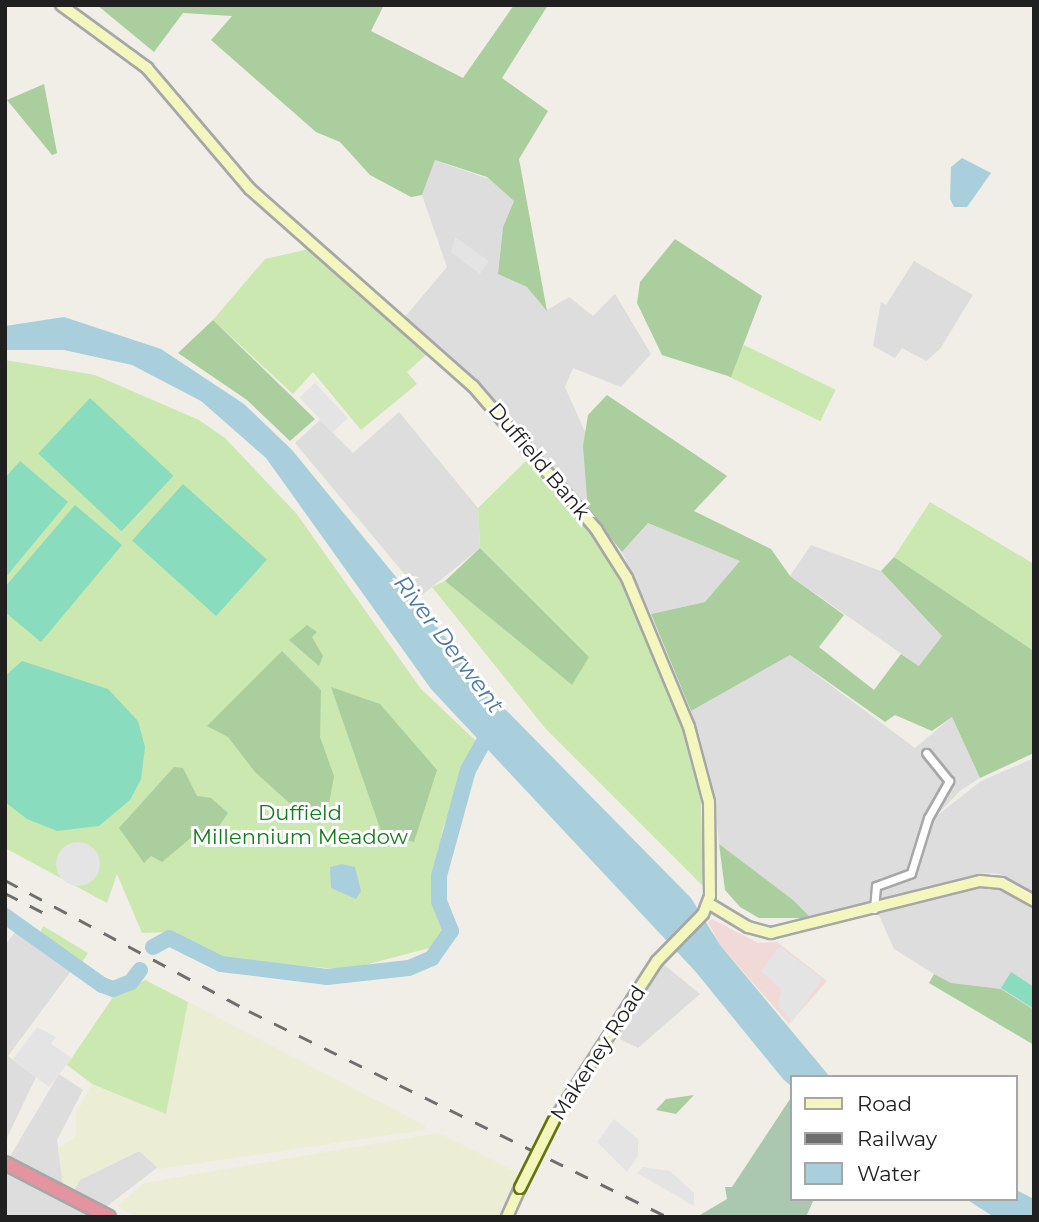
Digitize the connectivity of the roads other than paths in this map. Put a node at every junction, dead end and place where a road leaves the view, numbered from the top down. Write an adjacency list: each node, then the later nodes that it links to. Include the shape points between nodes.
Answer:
1 (61, 5): 4 (street, Duffield Bank, via 147,68 250,189 473,386 596,529 627,578 689,727 709,802)
2 (926, 753): 5 (street, via 949,781 928,818 911,873 876,886)
3 (1034, 901): 5 (street, via 1002,883 985,880)
4 (708, 903): 5 (street, via 748,927 771,933); 8 (street, Makeney Road, bridge, via 703,914 661,956 554,1120)
5 (874, 909)
6 (5, 1163): 7 (highway)
7 (109, 1217)
8 (507, 1217)

